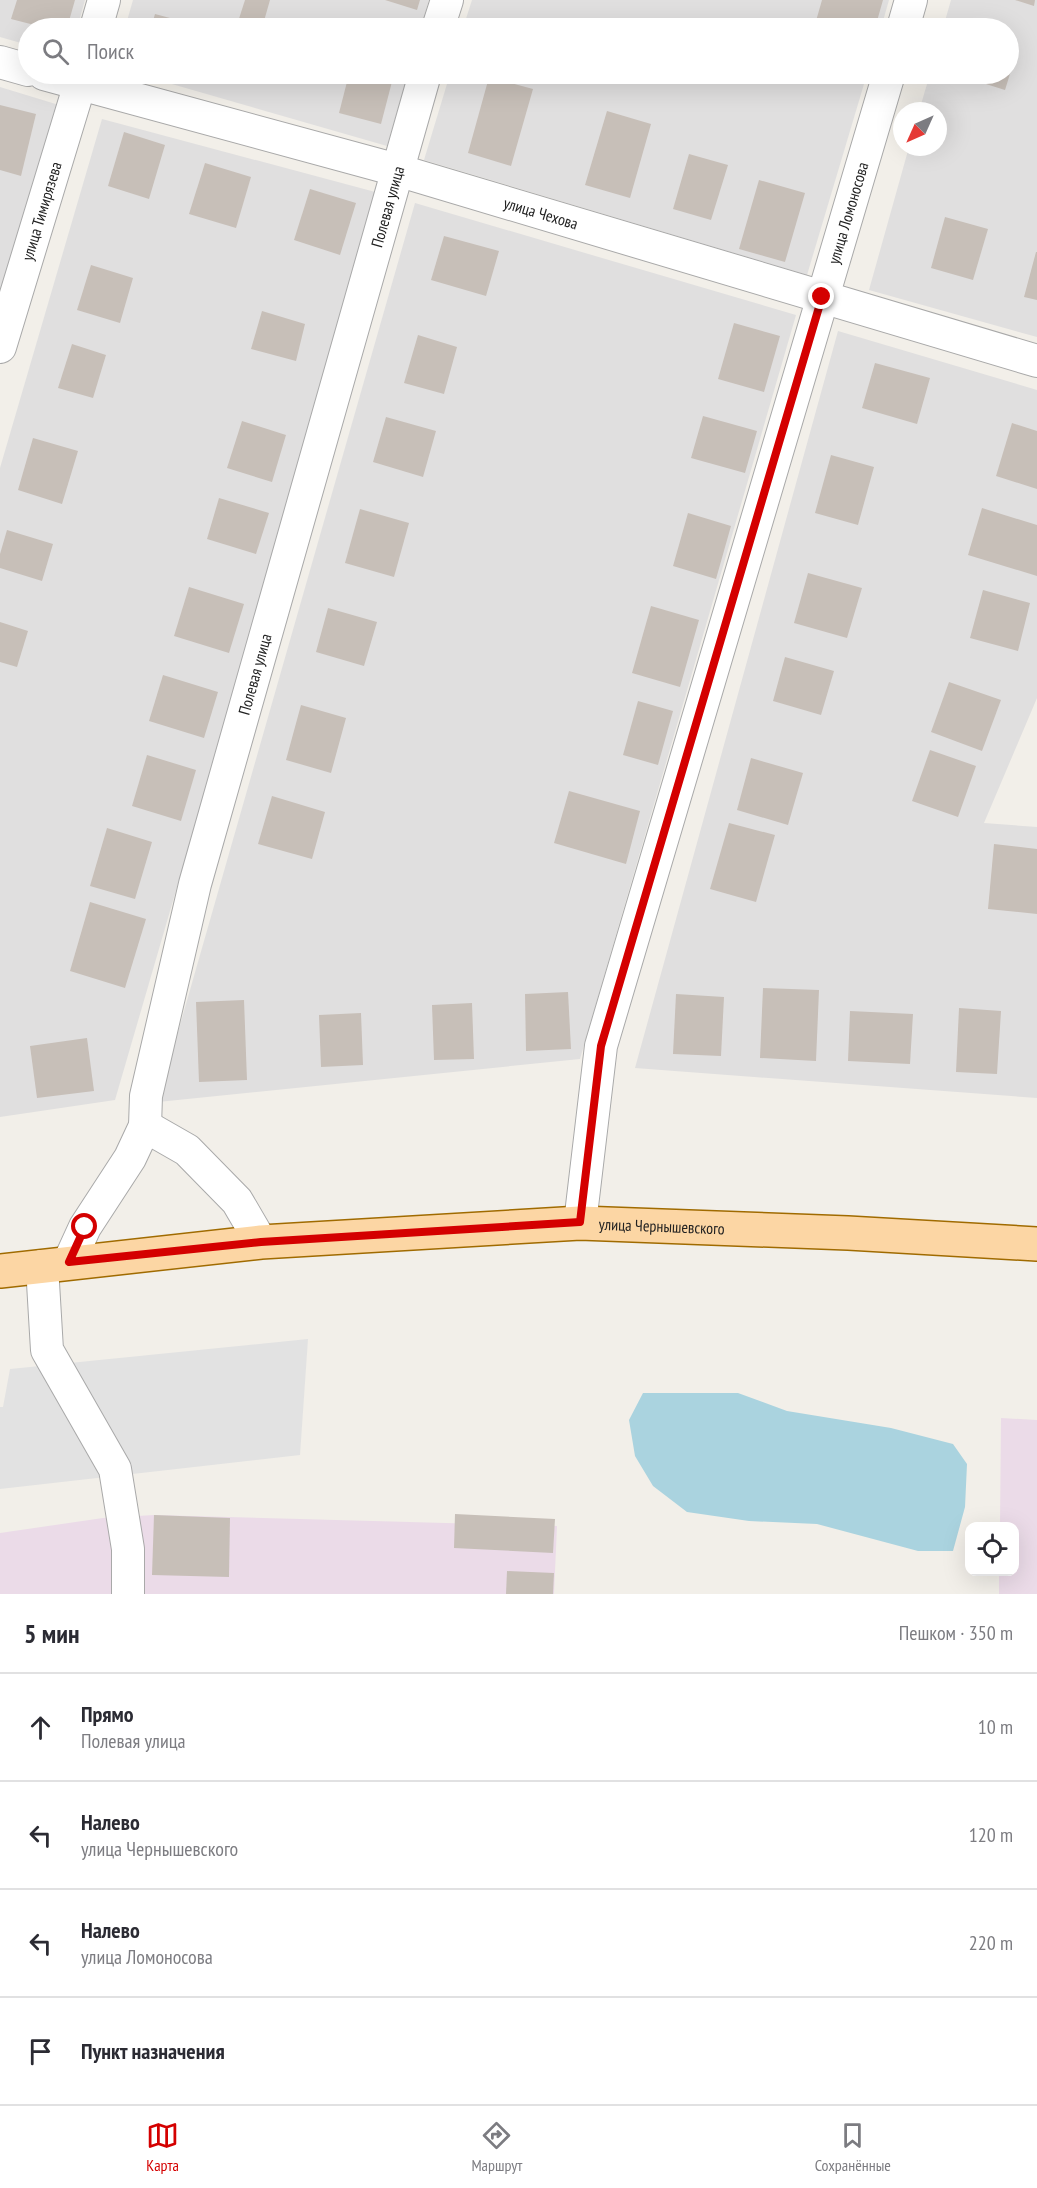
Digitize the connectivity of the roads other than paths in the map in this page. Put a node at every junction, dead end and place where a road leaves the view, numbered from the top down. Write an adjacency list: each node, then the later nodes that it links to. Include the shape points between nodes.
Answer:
1 (104, 0): 4 (street)
2 (447, 0): 5 (street)
3 (911, 0): 6 (street)
4 (99, 18)
5 (441, 18)
6 (906, 18)
7 (0, 62): 8 (street)
8 (18, 67)
9 (80, 84): 15 (street, улица Тимирязева)
10 (103, 84): 13 (street, улица Чехова)
11 (422, 84): 13 (street, Полевая улица)
12 (886, 84): 14 (street, улица Ломоносова)
13 (397, 170): 14 (street, улица Чехова); 17 (street, Полевая улица, via 195,884 146,1096)
14 (822, 297): 16 (street, улица Чехова); 18 (street, улица Ломоносова, via 601,1046)
15 (0, 346)
16 (1037, 361)
17 (145, 1126): 19 (street, via 187,1150 237,1201); 21 (street, Полевая улица, via 130,1158)
18 (580, 1222): 19 (main road, улица Чернышевского); 20 (main road, улица Чернышевского)
19 (261, 1242): 21 (main road, улица Чернышевского)
20 (1037, 1244)
21 (56, 1264): 22 (main road, улица Чернышевского); 23 (street, via 47,1350 116,1469 128,1549)
22 (0, 1271)
23 (128, 1594)

